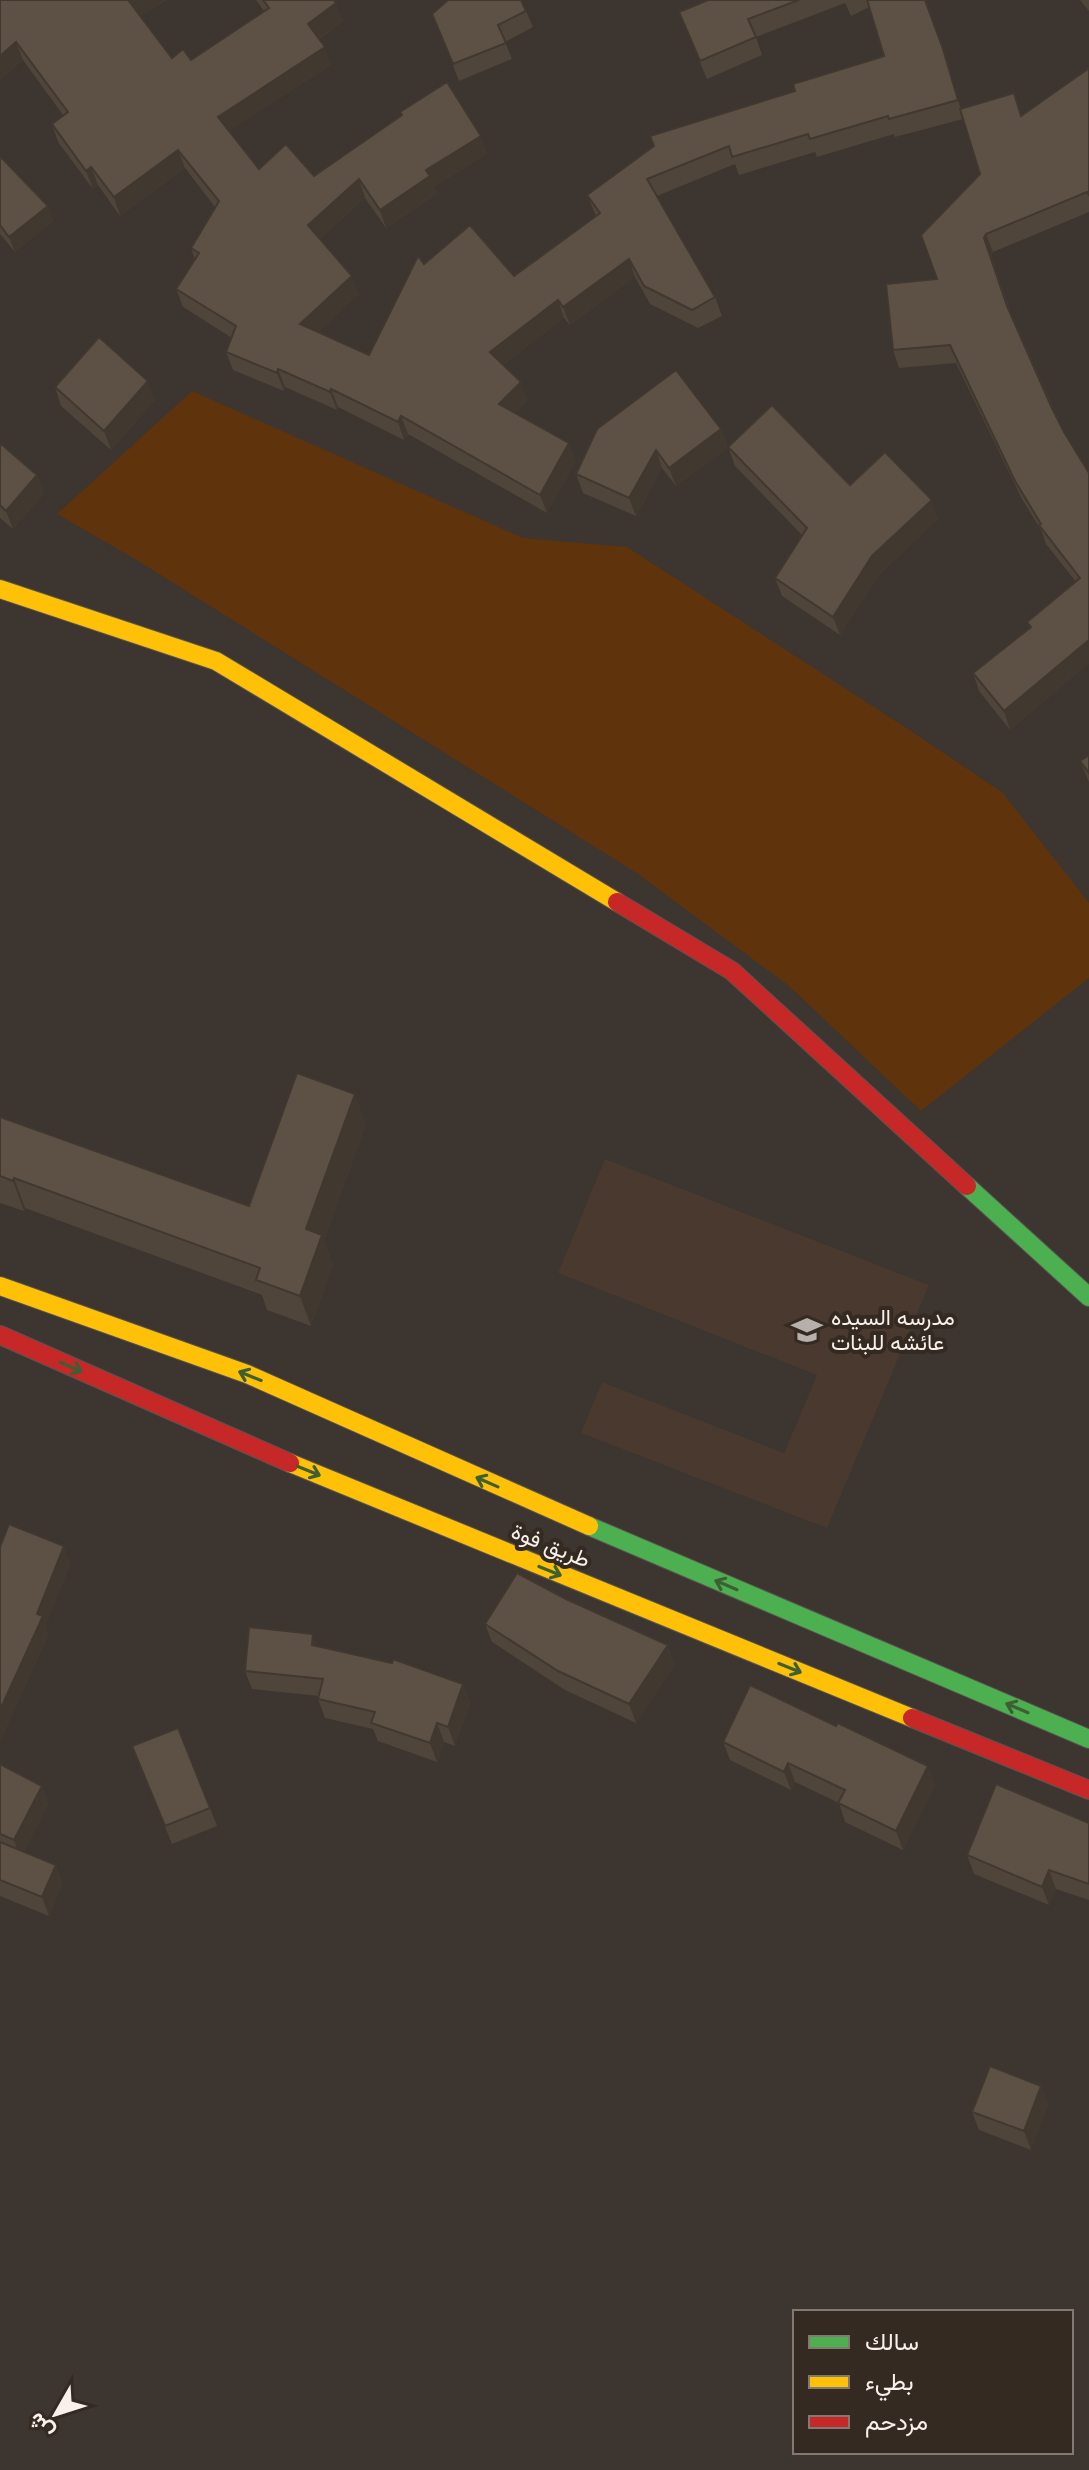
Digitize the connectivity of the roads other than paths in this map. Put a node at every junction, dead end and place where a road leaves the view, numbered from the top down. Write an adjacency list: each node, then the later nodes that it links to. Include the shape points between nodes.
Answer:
1 (0, 589): 3 (main road, via 216,661 732,971)
2 (0, 1286): 5 (main road, طريق فوة, one-way to 2, via 247,1374)
3 (1089, 1297)
4 (0, 1335): 6 (main road, طريق فوة, one-way to 6, via 224,1436)
5 (1089, 1739)
6 (1089, 1790)

